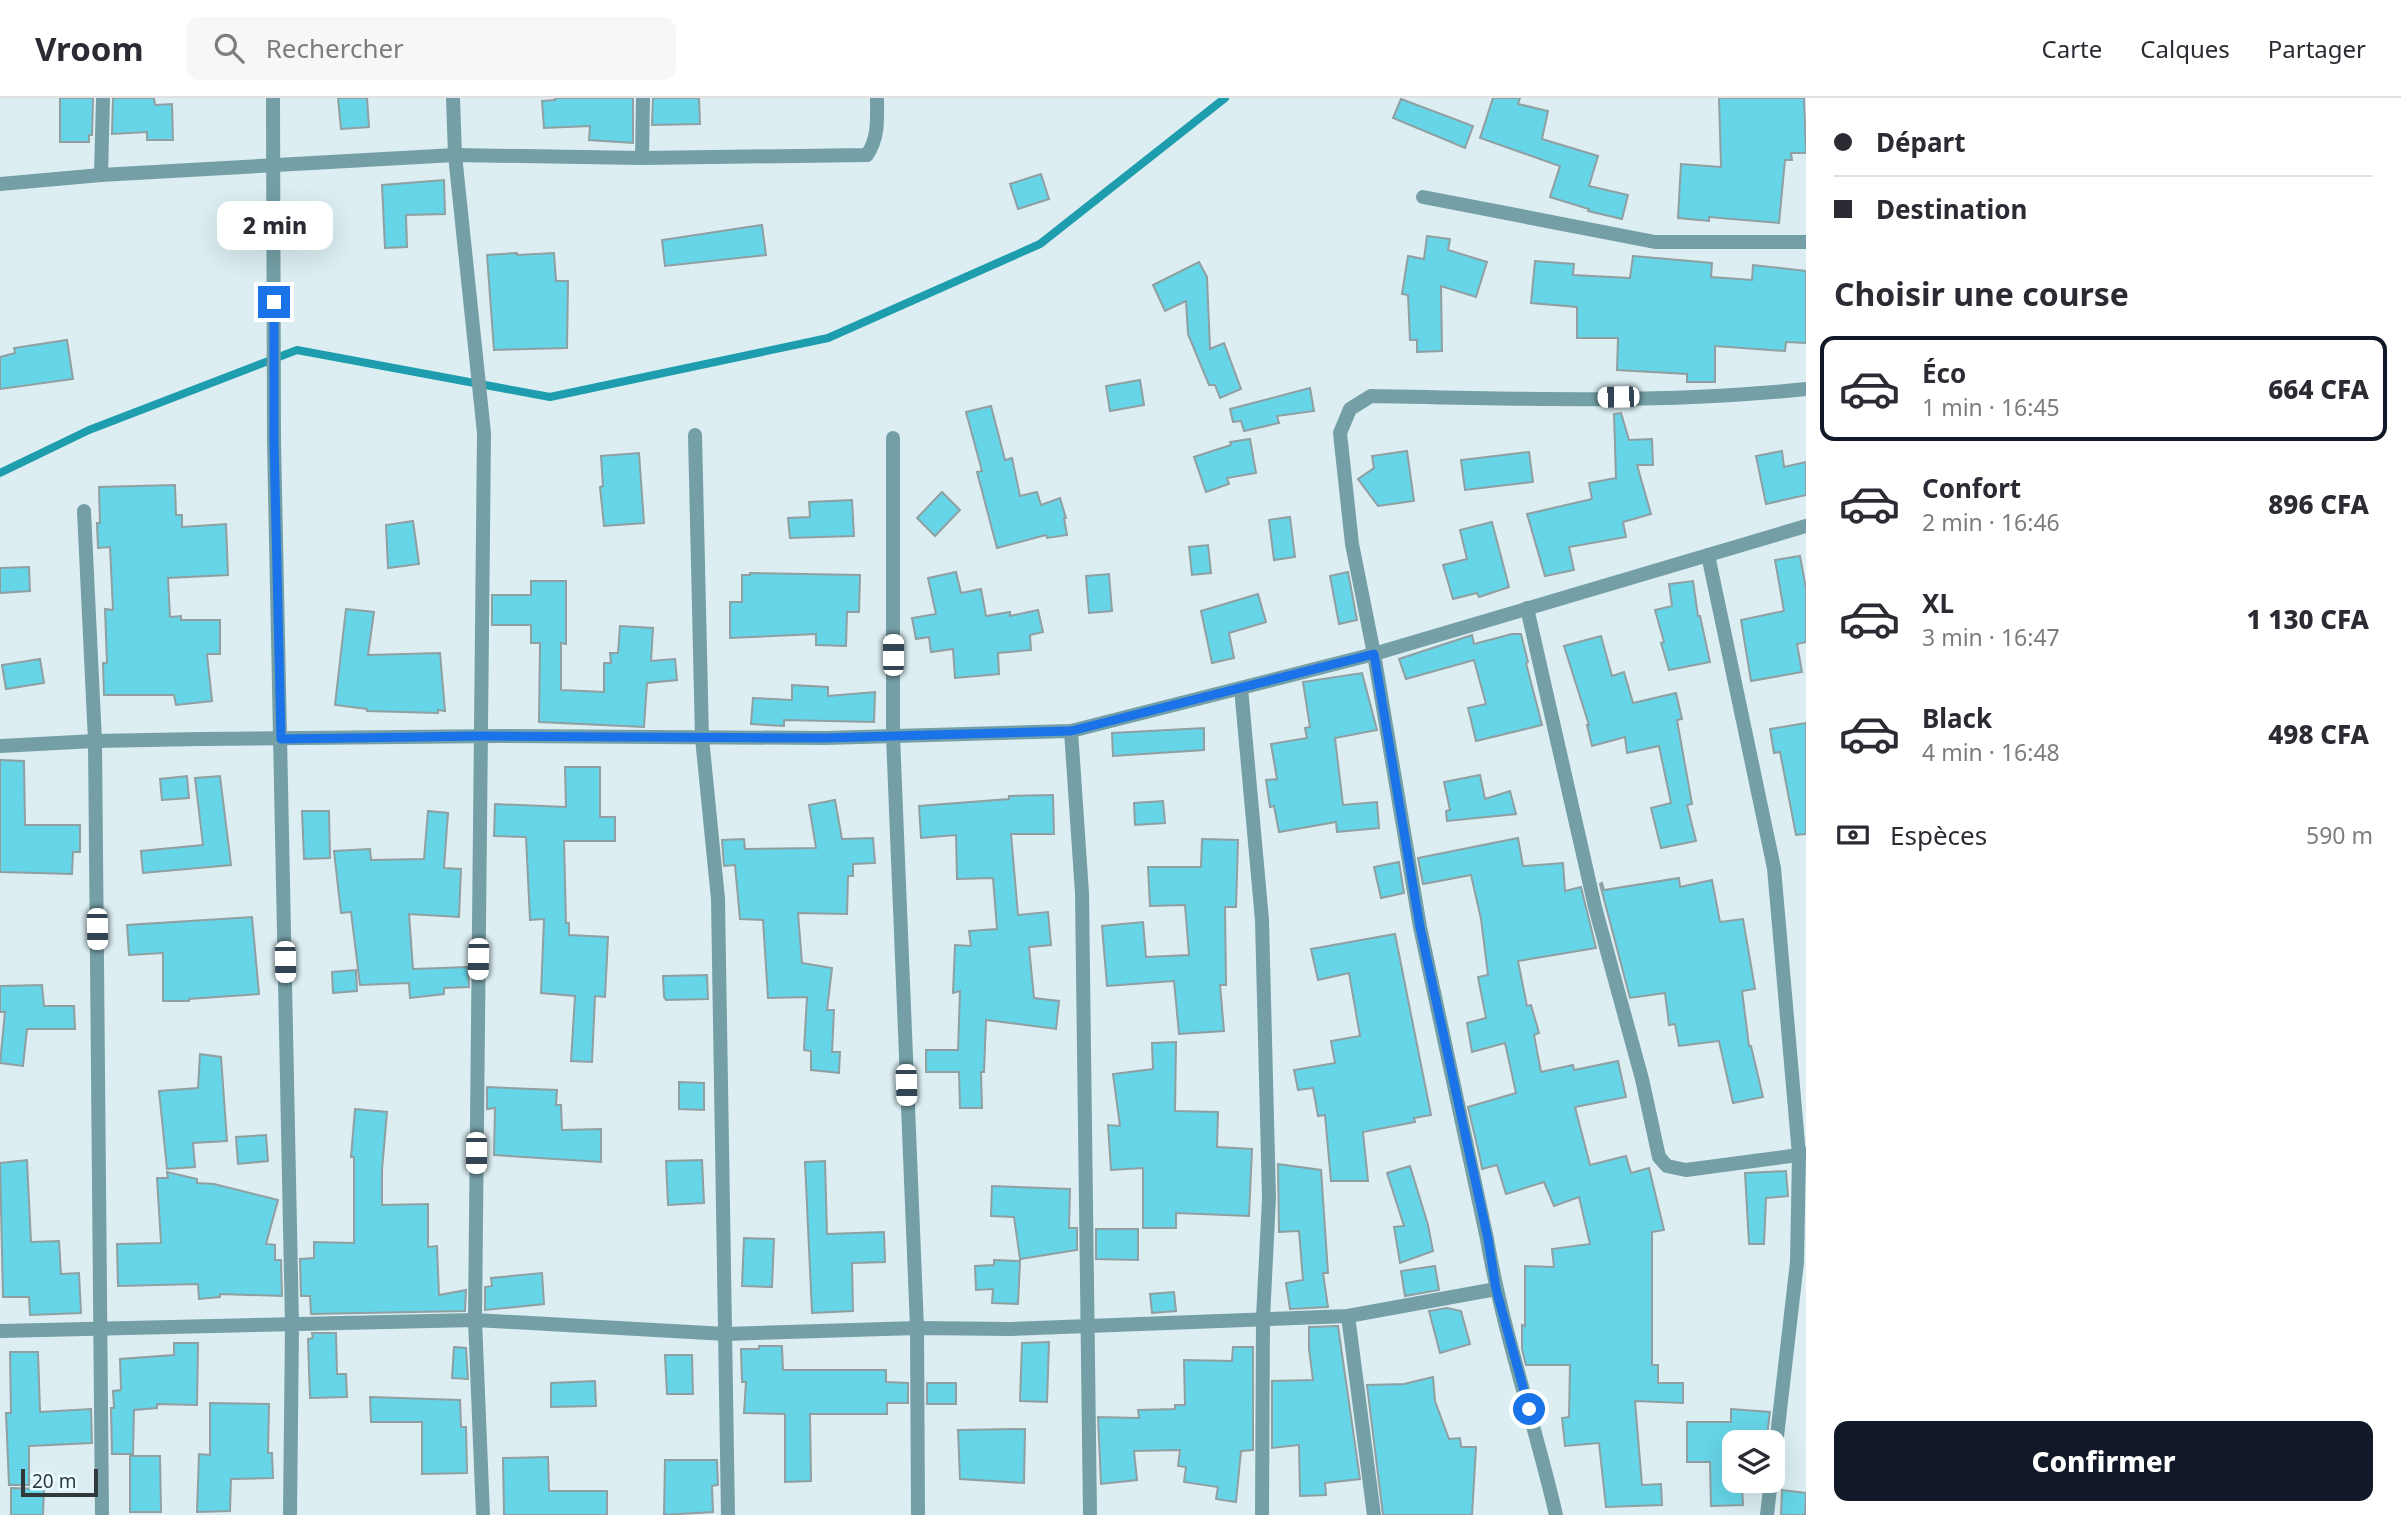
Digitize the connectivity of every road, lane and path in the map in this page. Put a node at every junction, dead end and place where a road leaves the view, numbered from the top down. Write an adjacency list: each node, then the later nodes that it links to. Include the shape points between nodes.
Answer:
1 (103, 98): 9 (street)
2 (273, 98): 8 (street)
3 (453, 98): 6 (street)
4 (643, 98): 7 (street)
5 (877, 98): 7 (street, via 877,132 867,155)
6 (455, 155): 7 (street); 8 (street); 23 (street, via 484,433)
7 (642, 158)
8 (275, 164): 9 (street); 26 (street, via 274,441)
9 (101, 175): 10 (street)
10 (0, 184)
11 (1423, 197): 12 (street, via 1655,242)
12 (1806, 242)
13 (1806, 389): 20 (street, via 1537,399 1371,396 1350,408 1340,433 1352,544)
14 (695, 435): 25 (street)
15 (893, 438): 24 (street)
16 (84, 511): 27 (street)
17 (1806, 526): 18 (street)
18 (1708, 555): 19 (street); 29 (street, via 1774,868)
19 (1527, 608): 20 (street); 29 (street, via 1595,907 1659,1157 1667,1166 1686,1170)
20 (1374, 654): 21 (street); 30 (street, via 1420,927)
21 (1241, 688): 22 (street); 32 (street, via 1262,920 1269,1198)
22 (1071, 731): 24 (street); 35 (street, via 1082,893)
23 (480, 736): 25 (street); 26 (street); 33 (street)
24 (893, 736): 25 (street); 36 (street)
25 (702, 738): 39 (street, via 718,899)
26 (281, 739): 27 (street); 34 (street)
27 (95, 741): 28 (street); 37 (street)
28 (0, 746)
29 (1803, 1155): 40 (street, via 1797,1262)
30 (1496, 1289): 31 (street); 50 (street)
31 (1348, 1316): 32 (street); 49 (street)
32 (1263, 1318): 35 (street); 48 (street)
33 (475, 1320): 34 (street); 39 (street); 44 (street)
34 (292, 1325): 37 (street); 43 (street)
35 (1086, 1325): 36 (street); 47 (street)
36 (917, 1328): 39 (street); 46 (street)
37 (100, 1330): 38 (street); 42 (street)
38 (0, 1331)
39 (726, 1334): 45 (street)
40 (1778, 1430)
41 (1770, 1493): 51 (street)
42 (102, 1515)
43 (290, 1515)
44 (483, 1515)
45 (727, 1515)
46 (918, 1515)
47 (1090, 1515)
48 (1262, 1515)
49 (1374, 1515)
50 (1556, 1515)
51 (1767, 1515)

